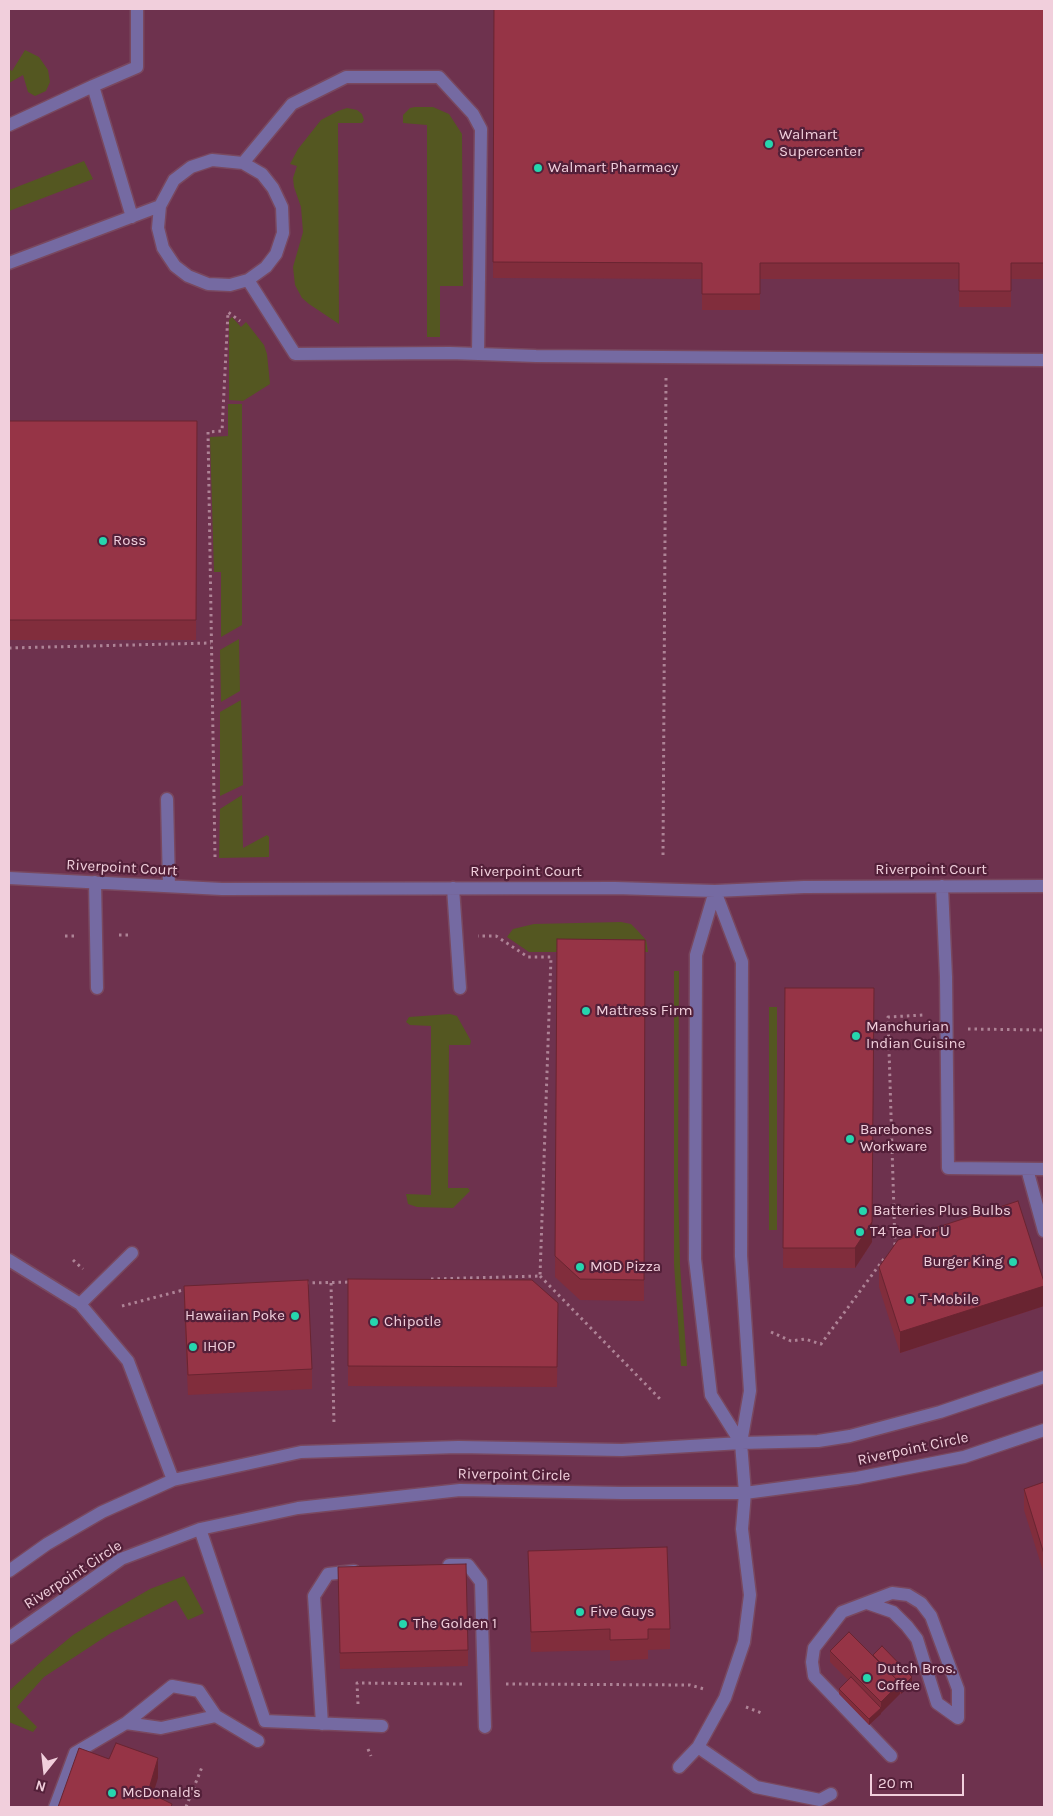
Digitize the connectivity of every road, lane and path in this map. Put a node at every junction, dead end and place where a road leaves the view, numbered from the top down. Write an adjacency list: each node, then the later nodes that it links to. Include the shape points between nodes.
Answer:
1 (137, 9): 2 (street, via 137,67)
2 (93, 86): 3 (street); 6 (street)
3 (9, 125)
4 (242, 164): 5 (street, via 212,160 191,167 174,180); 8 (street, via 262,174 282,208 283,233 276,254 266,267); 10 (street, via 292,104 346,77 439,77 473,114 481,130)
5 (160, 206): 6 (street); 8 (street, via 158,228 163,248 176,266 188,276 208,284 230,285)
6 (132, 217): 7 (street)
7 (9, 263)
8 (248, 280): 10 (street, via 295,354)
9 (240, 321): 13 (path, via 228,312 222,432 208,432)
10 (478, 354): 11 (street)
11 (666, 357): 12 (street); 16 (path)
12 (1044, 360)
13 (211, 644): 14 (path); 17 (path)
14 (9, 648)
15 (167, 800): 20 (street)
16 (663, 855)
17 (215, 857)
18 (9, 878): 19 (street, Riverpoint Court)
19 (95, 882): 20 (street, Riverpoint Court); 26 (street)
20 (169, 886): 23 (street, Riverpoint Court, via 222,889)
21 (942, 886): 22 (street, Riverpoint Court); 24 (street, Riverpoint Court); 28 (street)
22 (1044, 886)
23 (453, 888): 24 (street, Riverpoint Court); 27 (street)
24 (715, 891): 48 (street, via 742,962 741,1256 750,1391); 48 (street, via 696,955 695,1258 711,1394)
25 (496, 936): 35 (path, via 528,957 551,956)
26 (98, 988)
27 (460, 988)
28 (945, 1014): 29 (path, via 967,1014 968,1029); 30 (street, via 948,1168); 43 (path, via 888,1017 896,1244 821,1344 805,1339 791,1341)
29 (1044, 1030)
30 (1027, 1169): 31 (street); 32 (street)
31 (1044, 1169)
32 (1044, 1231)
33 (132, 1253): 41 (street)
34 (9, 1260): 41 (street)
35 (540, 1276): 36 (path); 45 (path)
36 (430, 1279)
37 (360, 1282): 38 (path)
38 (331, 1283): 39 (path); 46 (path)
39 (302, 1284)
40 (195, 1287): 42 (path)
41 (80, 1304): 49 (street, via 128,1361)
42 (122, 1306)
43 (771, 1332)
44 (1044, 1377): 48 (street, Riverpoint Circle, via 940,1412 850,1436 818,1441)
45 (662, 1401)
46 (334, 1425)
47 (1044, 1430): 50 (street, Riverpoint Circle, via 964,1457 857,1478)
48 (740, 1443): 49 (street, Riverpoint Circle, via 622,1450 458,1447 301,1452); 50 (street)
49 (173, 1480): 54 (street, Riverpoint Circle, via 102,1512)
50 (745, 1493): 51 (street, Riverpoint Circle, via 460,1490 298,1508); 58 (street, via 742,1529 750,1595 744,1642)
51 (200, 1529): 56 (street, Riverpoint Circle, via 121,1559); 62 (street, via 266,1721)
52 (439, 1566): 57 (street, via 468,1566 481,1582)
53 (364, 1569): 62 (street, via 328,1574 314,1596)
54 (9, 1571)
55 (868, 1603): 55 (street, via 892,1593 908,1595 922,1603 931,1616 958,1689 958,1718 938,1703 917,1639 908,1626 892,1612); 69 (street, via 842,1612 814,1648 814,1676)
56 (9, 1638)
57 (484, 1684): 58 (path, via 695,1685); 63 (path, via 357,1683); 65 (street)
58 (725, 1698): 59 (path); 67 (street)
59 (764, 1714)
60 (216, 1716): 61 (street, via 161,1728); 61 (street, via 199,1691 172,1686); 66 (street)
61 (126, 1723): 73 (street, via 75,1753)
62 (322, 1724): 63 (street)
63 (361, 1725): 64 (street); 68 (path)
64 (382, 1726)
65 (485, 1727)
66 (258, 1742)
67 (698, 1747): 71 (street); 72 (street, via 756,1787 820,1800)
68 (371, 1756)
69 (891, 1756)
70 (202, 1767): 74 (path)
71 (679, 1767)
72 (830, 1794)
73 (55, 1807)
74 (186, 1807)

